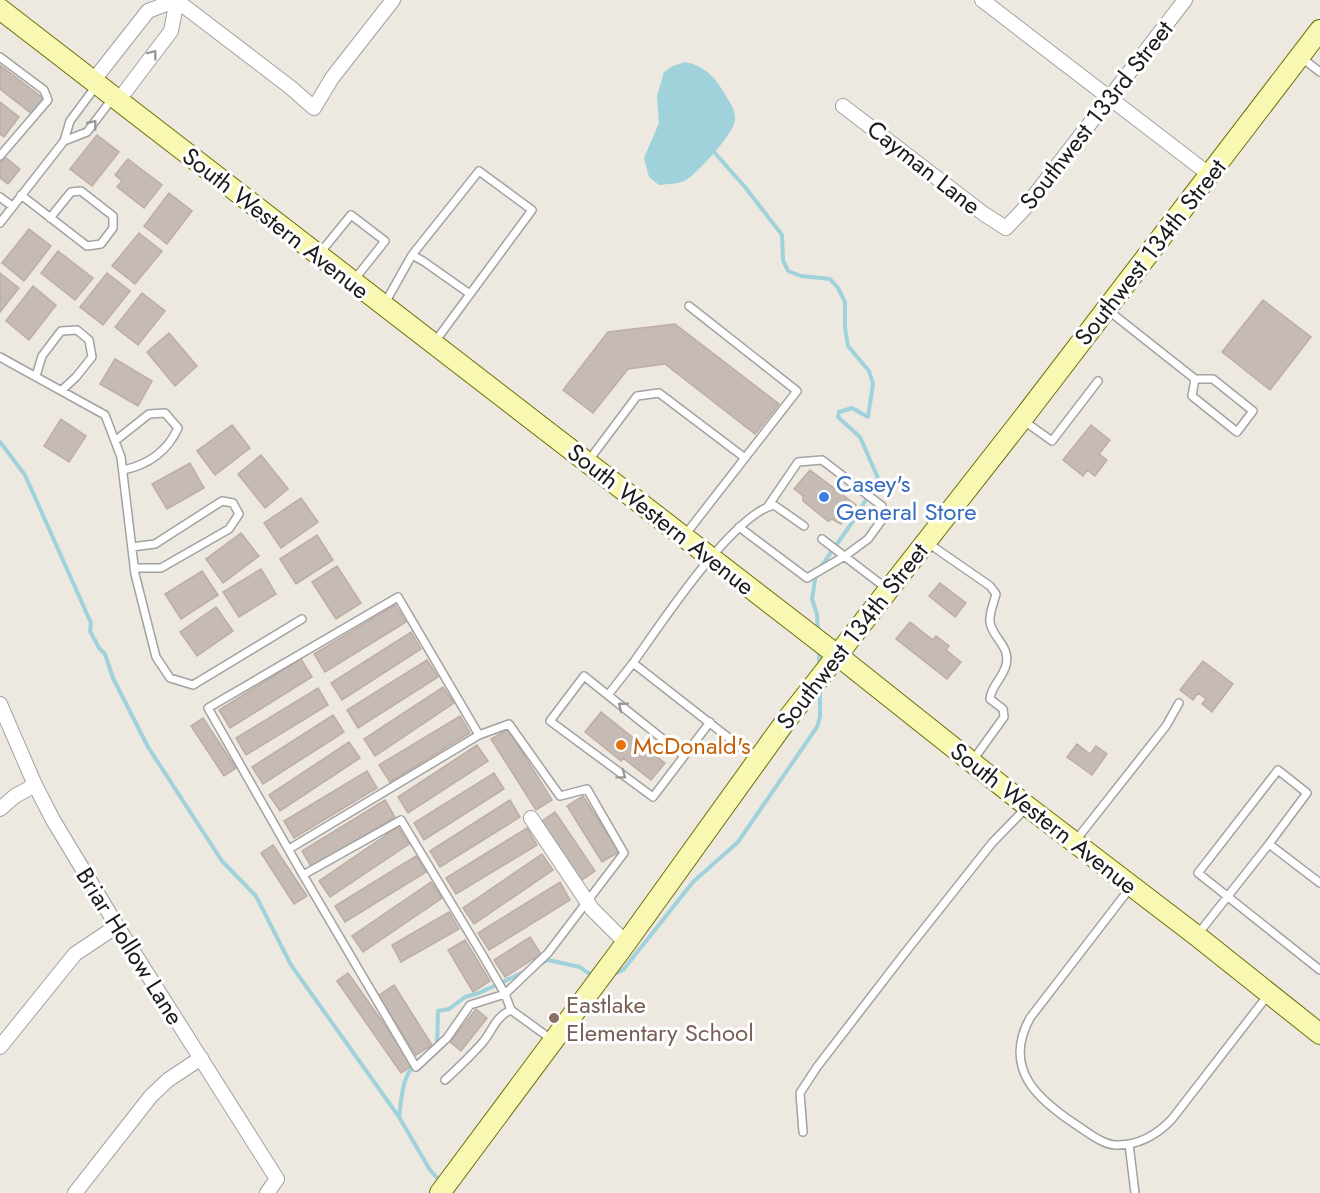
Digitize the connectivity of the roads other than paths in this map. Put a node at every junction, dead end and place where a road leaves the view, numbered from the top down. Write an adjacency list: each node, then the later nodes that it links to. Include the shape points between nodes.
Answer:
1 (177, 0): 2 (street, via 314,108 332,78); 10 (street, via 148,11); 11 (street, one-way to 1, via 171,31)
2 (393, 0)
3 (982, 0): 12 (street)
4 (1185, 0): 12 (street, Southwest 133rd Street)
5 (0, 9): 10 (main road, South Western Avenue)
6 (1320, 30): 8 (main road, Southwest 134th Street)
7 (0, 57): 15 (lane, via 44,90 48,100)
8 (1300, 57): 9 (lane); 16 (main road, Southwest 134th Street)
9 (1320, 72)
10 (95, 83): 11 (main road, South Western Avenue); 14 (lane, via 70,121)
11 (116, 99): 14 (lane, one-way to 11, via 87,132); 23 (main road, South Western Avenue)
12 (1109, 99): 16 (street); 22 (street, Southwest 133rd Street)
13 (843, 105): 22 (street, Cayman Lane)
14 (64, 141): 17 (lane)
15 (0, 156)
16 (1210, 175): 29 (main road, Southwest 134th Street)
17 (21, 195): 19 (lane); 20 (lane)
18 (0, 197): 19 (lane)
19 (12, 206): 21 (lane)
20 (50, 218): 20 (lane, via 87,246 101,244 113,228 113,216 81,191 71,192)
21 (0, 223)
22 (1006, 228)
23 (319, 255): 25 (main road, South Western Avenue); 25 (lane, via 351,215 385,241)
24 (412, 255): 26 (lane); 26 (lane, via 479,171 532,210); 27 (lane)
25 (353, 282): 27 (main road, South Western Avenue)
26 (470, 294): 30 (lane)
27 (384, 306): 30 (main road, South Western Avenue)
28 (689, 306): 38 (lane, via 797,391)
29 (1107, 309): 33 (lane); 36 (main road, Southwest 134th Street)
30 (433, 344): 39 (main road, South Western Avenue)
31 (0, 357): 32 (lane)
32 (36, 376): 35 (lane); 35 (lane, via 42,356 61,331 77,330 89,340 92,357)
33 (1195, 380): 33 (lane, via 1192,396 1237,432 1253,411 1213,379)
34 (1098, 381): 36 (lane, via 1052,441)
35 (62, 390): 37 (lane, via 105,415)
36 (1022, 419): 46 (main road, Southwest 134th Street)
37 (115, 441): 40 (lane); 40 (lane, via 149,414 165,413 178,428 170,444 140,466)
38 (745, 458): 39 (lane, via 659,393 637,396); 44 (lane)
39 (587, 462): 44 (main road, South Western Avenue)
40 (123, 470): 47 (lane)
41 (768, 506): 42 (lane, via 778,506); 43 (lane); 48 (lane, via 798,462 822,460 882,506 884,517 868,539)
42 (804, 526)
43 (739, 527): 48 (lane, via 807,578); 49 (lane)
44 (683, 537): 49 (main road, South Western Avenue)
45 (822, 539): 48 (lane)
46 (926, 542): 51 (main road, Southwest 134th Street); 62 (lane, via 996,594 990,622 1006,649 1006,665 990,699 1003,709 1004,717)
47 (132, 547): 50 (lane); 50 (lane, via 155,544 222,501 232,502 239,514 229,529 161,568)
48 (845, 556): 51 (lane)
49 (711, 558): 53 (main road, South Western Avenue); 54 (lane)
50 (134, 568): 52 (lane, via 156,657 170,678 193,685)
51 (888, 590): 53 (main road, Southwest 134th Street)
52 (302, 619)
53 (837, 655): 61 (main road, Southwest 134th Street); 62 (main road, South Western Avenue)
54 (633, 663): 55 (lane); 58 (lane)
55 (608, 695): 60 (lane, one-way to 55); 60 (lane, one-way to 60, via 584,676 550,721 653,797)
56 (1179, 703): 67 (lane, via 1166,726)
57 (0, 704): 63 (street, Briar Hollow Lane)
58 (710, 723): 60 (lane); 61 (lane)
59 (479, 735): 69 (lane); 69 (lane, via 398,597 208,708); 74 (lane, via 509,724 560,796 587,789 624,853)
60 (684, 756)
61 (757, 760): 77 (main road, Southwest 134th Street)
62 (971, 762): 64 (main road, South Western Avenue)
63 (35, 785): 65 (street); 75 (street, Briar Hollow Lane)
64 (1027, 806): 67 (main road, South Western Avenue); 87 (lane, via 992,843 817,1067 800,1093)
65 (0, 809)
66 (531, 818): 74 (street)
67 (1074, 842): 72 (main road, South Western Avenue)
68 (1269, 844): 71 (lane); 73 (lane); 73 (lane, via 1307,793 1278,770 1198,873)
69 (290, 849): 70 (lane)
70 (303, 875): 80 (lane, via 401,820); 80 (lane, via 416,1067 447,1038 470,1005)
71 (1320, 883)
72 (1131, 886): 76 (main road, South Western Avenue); 88 (lane, via 1030,1018 1020,1050 1027,1081 1041,1099 1105,1142)
73 (1228, 896): 76 (lane); 78 (lane)
74 (587, 902): 77 (street); 80 (lane, via 548,953)
75 (117, 926): 84 (street, via 75,954); 85 (street, Briar Hollow Lane)
76 (1197, 936): 79 (main road, South Western Avenue)
77 (626, 943): 83 (main road, Southwest 134th Street)
78 (1320, 970)
79 (1269, 993): 82 (main road, South Western Avenue); 88 (lane, via 1166,1125)
80 (505, 994): 81 (lane)
81 (511, 1010): 83 (lane); 86 (lane, via 496,1020 486,1039)
82 (1320, 1034)
83 (553, 1041): 91 (main road, Southwest 134th Street)
84 (0, 1047)
85 (201, 1058): 89 (street, via 151,1096); 90 (street, Briar Hollow Lane, via 277,1179)
86 (445, 1080)
87 (803, 1132)
88 (1129, 1144): 92 (lane)
89 (75, 1193)
90 (267, 1193)
91 (440, 1193)
92 (1135, 1193)

